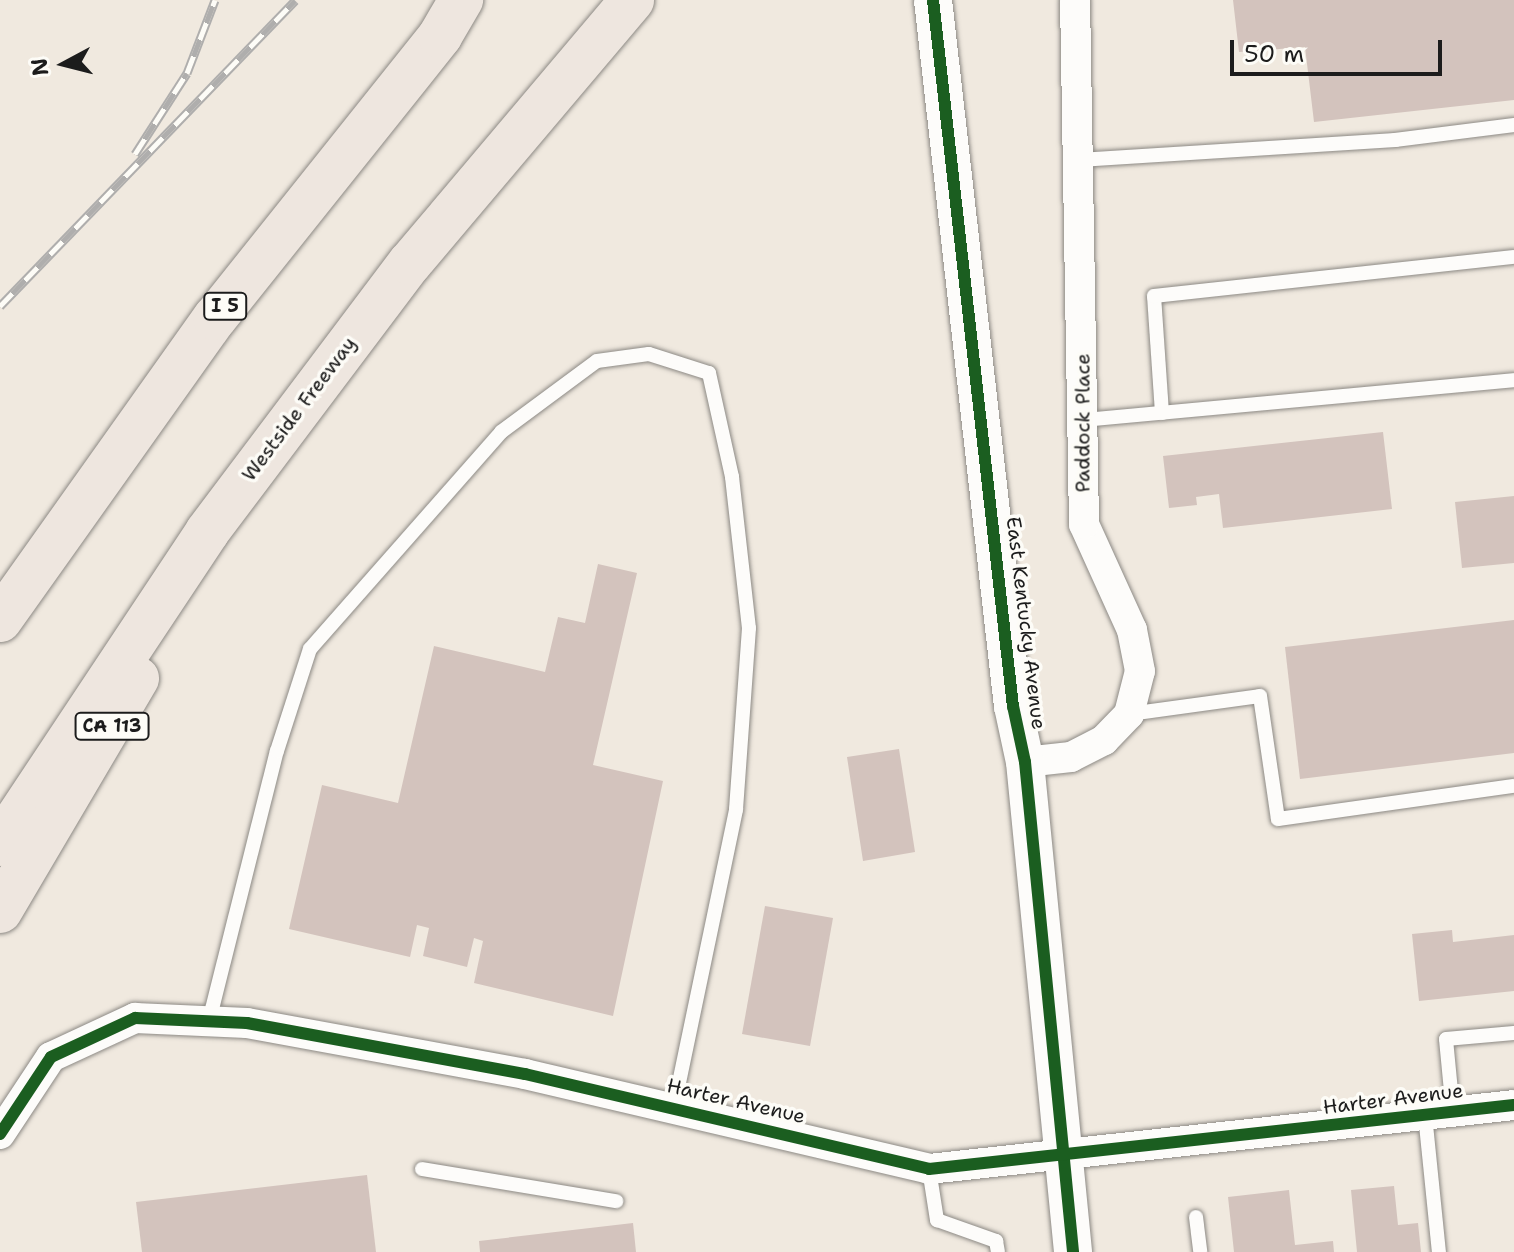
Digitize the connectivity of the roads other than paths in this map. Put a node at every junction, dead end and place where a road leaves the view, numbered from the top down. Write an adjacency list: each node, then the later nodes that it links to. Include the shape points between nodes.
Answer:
1 (459, 0): 12 (highway, via 422,22 295,177); 13 (highway, I 5, via 440,36 215,318)
2 (632, 0): 11 (highway, Westside Freeway, via 410,263)
3 (933, 0): 15 (street, East Kentucky Avenue, via 1013,706)
4 (1075, 0): 6 (street, Paddock Place)
5 (1514, 125): 6 (lane, via 1395,140)
6 (1079, 160): 10 (street, Paddock Place)
7 (1514, 257): 9 (lane, via 1154,296)
8 (1514, 380): 9 (lane)
9 (1162, 413): 10 (lane)
10 (1084, 420): 14 (street, Paddock Place, via 1084,524 1132,630 1140,671)
11 (207, 532): 17 (highway, Westside Freeway); 18 (highway, CA 113, via 121,712)
12 (0, 573)
13 (0, 620)
14 (1129, 714): 15 (street, via 1104,740 1071,757); 16 (lane, via 1260,696 1278,819)
15 (1025, 762): 25 (street, East Kentucky Avenue)
16 (1514, 786)
17 (0, 844)
18 (0, 911)
19 (209, 1021): 22 (street, Harter Avenue, via 247,1023 525,1074); 22 (lane, via 277,751 310,649 501,432 597,361 649,354 709,373 732,477 749,628 736,810); 24 (street, Harter Avenue, via 135,1018 51,1057)
20 (1514, 1033): 23 (lane, via 1446,1039)
21 (1514, 1105): 23 (street, Harter Avenue)
22 (674, 1108): 27 (street, Harter Avenue)
23 (1439, 1114): 25 (street, Harter Avenue); 33 (lane)
24 (0, 1134)
25 (1062, 1156): 27 (street, Harter Avenue); 31 (street, East Kentucky Avenue)
26 (422, 1169): 28 (lane)
27 (929, 1169): 30 (lane, via 937,1220 996,1241)
28 (616, 1201)
29 (1196, 1217): 32 (lane)
30 (998, 1252)
31 (1073, 1252)
32 (1200, 1252)
33 (1439, 1252)

